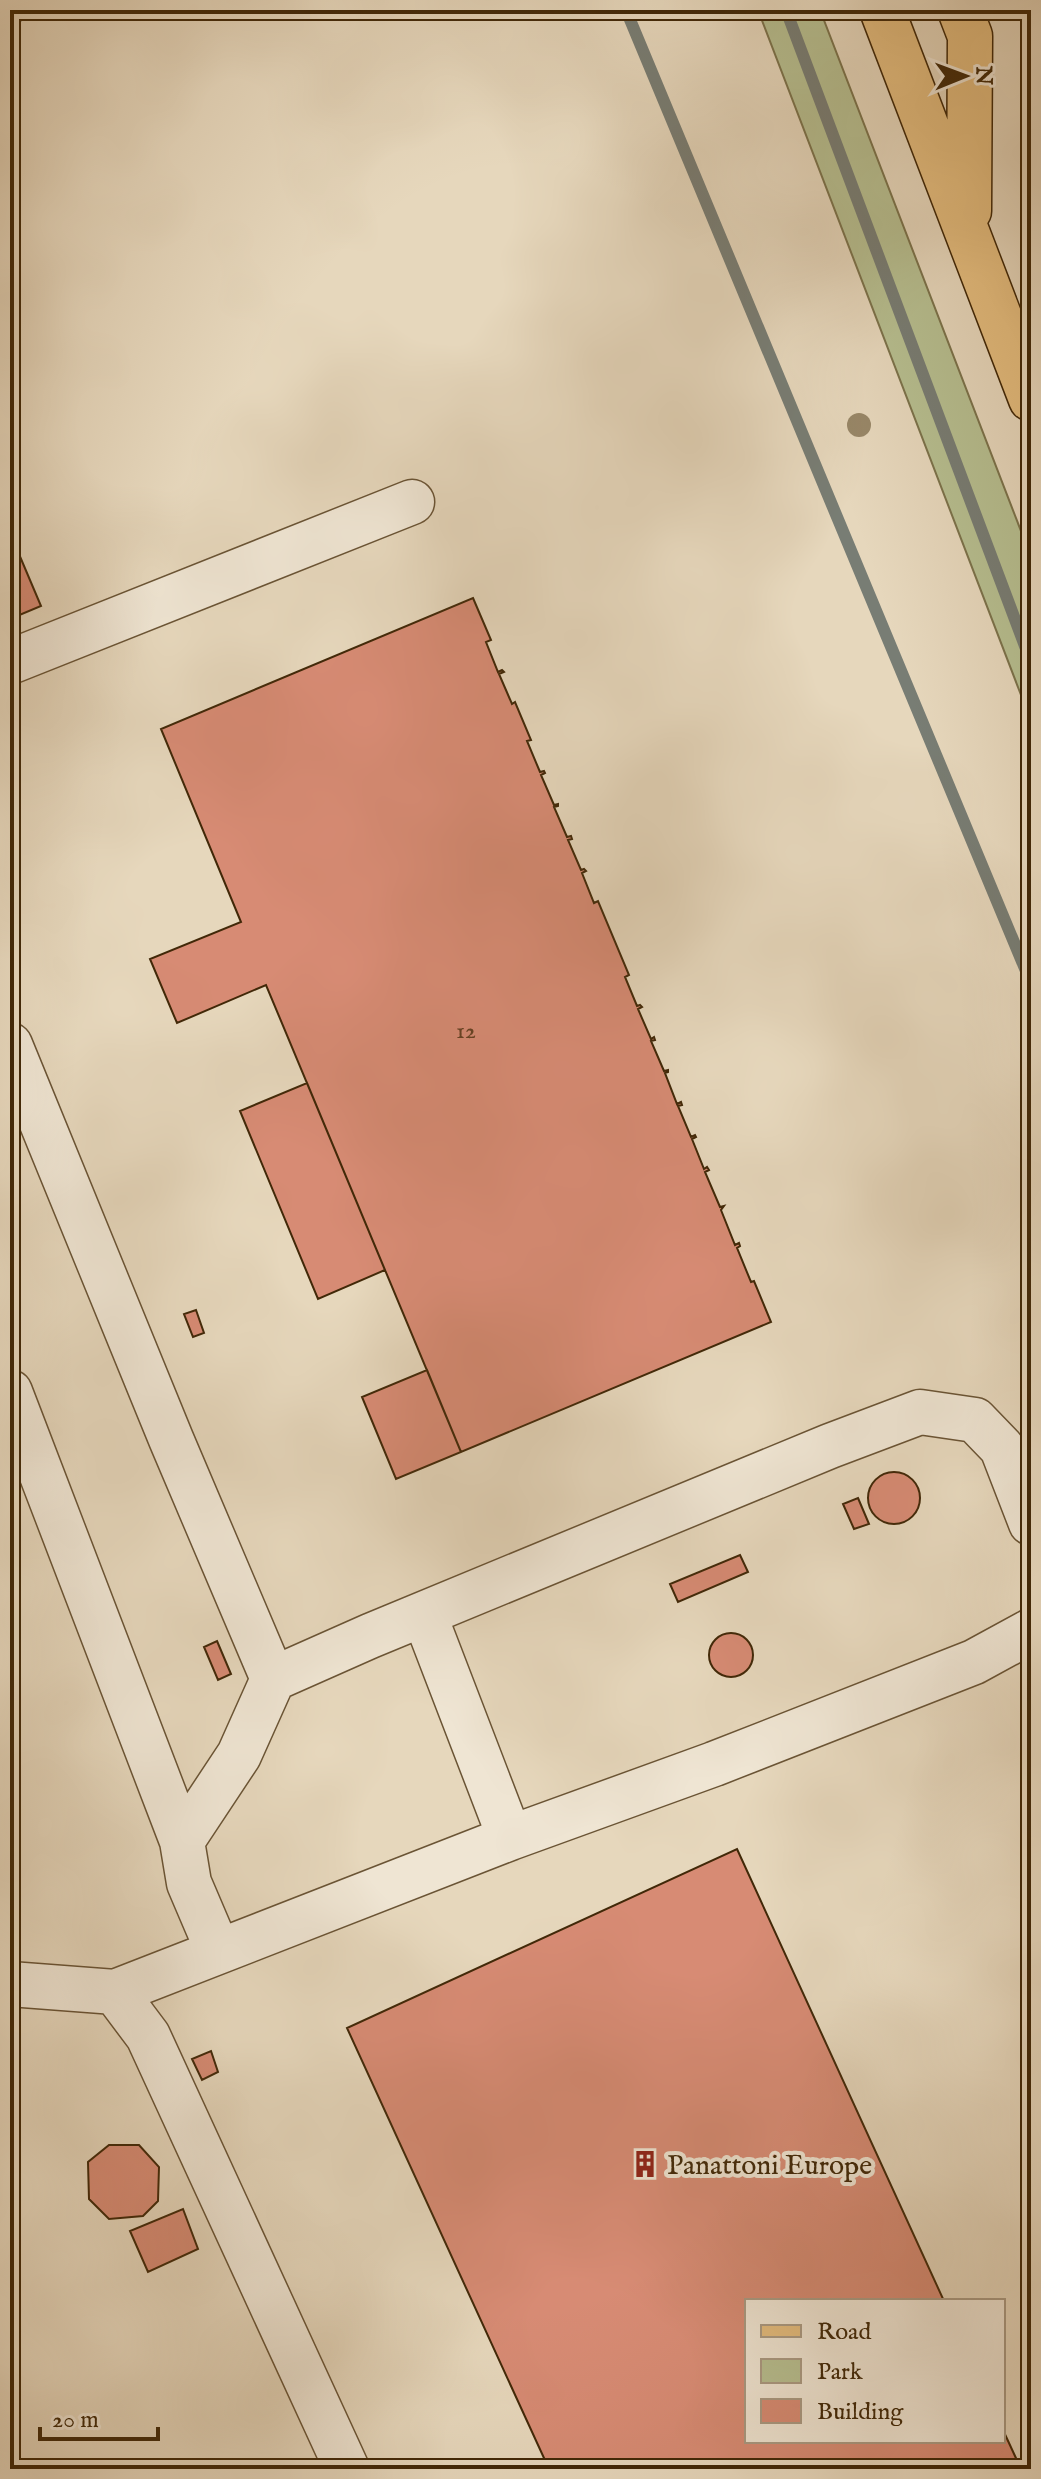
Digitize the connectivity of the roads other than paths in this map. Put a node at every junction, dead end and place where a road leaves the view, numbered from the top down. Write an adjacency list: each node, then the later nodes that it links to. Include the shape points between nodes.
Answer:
1 (882, 10): 3 (main road)
2 (960, 10): 3 (main road, via 970,36)
3 (969, 237): 4 (main road)
4 (1031, 399)
5 (412, 502): 6 (street)
6 (10, 662)
7 (10, 1045): 12 (street)
8 (10, 1392): 14 (street)
9 (1031, 1523): 10 (street, via 1002,1448 975,1420 920,1412)
10 (424, 1614): 12 (street); 13 (street)
11 (1031, 1631): 13 (street, via 974,1662)
12 (273, 1679): 14 (street, via 239,1755)
13 (510, 1838): 15 (street)
14 (182, 1841): 15 (street, via 189,1883)
15 (218, 1951): 17 (street)
16 (10, 1984): 17 (street)
17 (115, 1992): 18 (street, via 148,2036)
18 (347, 2469)

